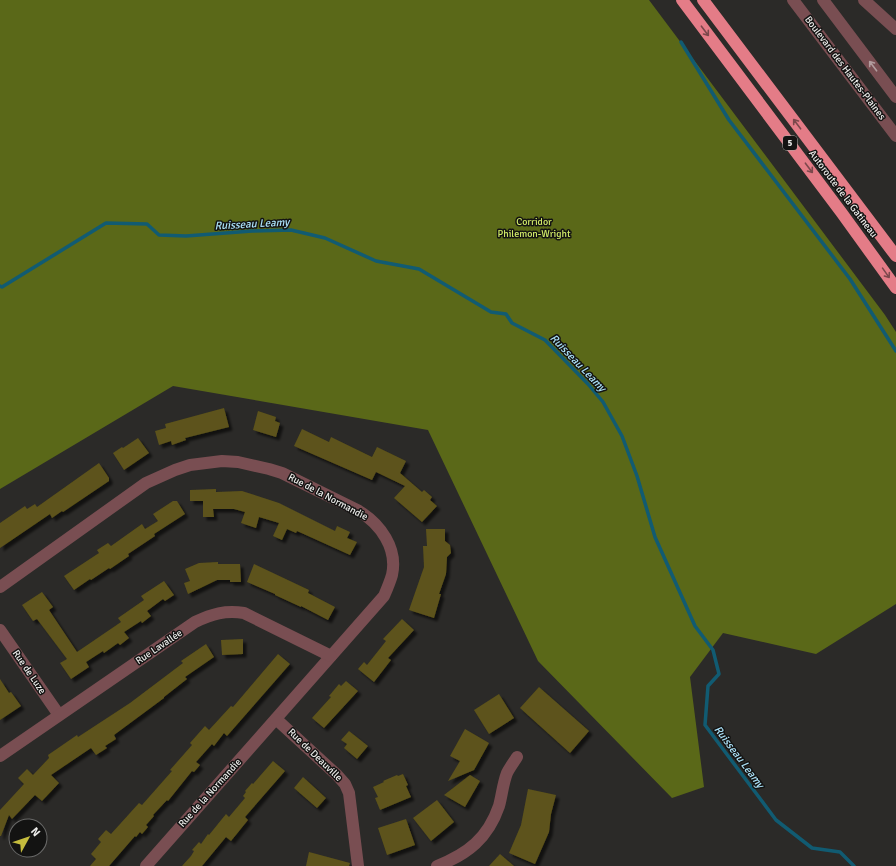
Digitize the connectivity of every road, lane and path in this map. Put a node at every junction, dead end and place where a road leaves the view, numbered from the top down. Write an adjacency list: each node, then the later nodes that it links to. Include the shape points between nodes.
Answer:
1 (682, 0): 10 (highway, Autoroute de la Gatineau / 5, one-way to 10)
2 (703, 0): 9 (highway, Autoroute de la Gatineau / 5, one-way to 2)
3 (793, 0): 8 (street, Boulevard des Hautes-Plaines)
4 (823, 0): 7 (street, one-way to 4)
5 (864, 0): 6 (street)
6 (896, 29)
7 (896, 97)
8 (896, 136)
9 (896, 256)
10 (896, 288)
11 (0, 587): 13 (street, Rue de la Normandie, via 146,483 175,470 206,463 222,461 254,465 282,473 359,511 379,528 391,550 392,574 384,596)
12 (0, 630): 14 (street, Rue de Luze)
13 (331, 656): 14 (street, Rue Lavallée, via 244,613 220,612 195,622); 15 (street, Rue de la Normandie)
14 (59, 715): 16 (street, Rue Lavallée)
15 (276, 719): 18 (street, Rue de la Normandie); 19 (street, Rue de Deauville, via 345,784 349,793)
16 (0, 756)
17 (517, 757): 20 (street, via 507,773 493,822 485,833 464,854)
18 (146, 866)
19 (358, 866)
20 (437, 866)

